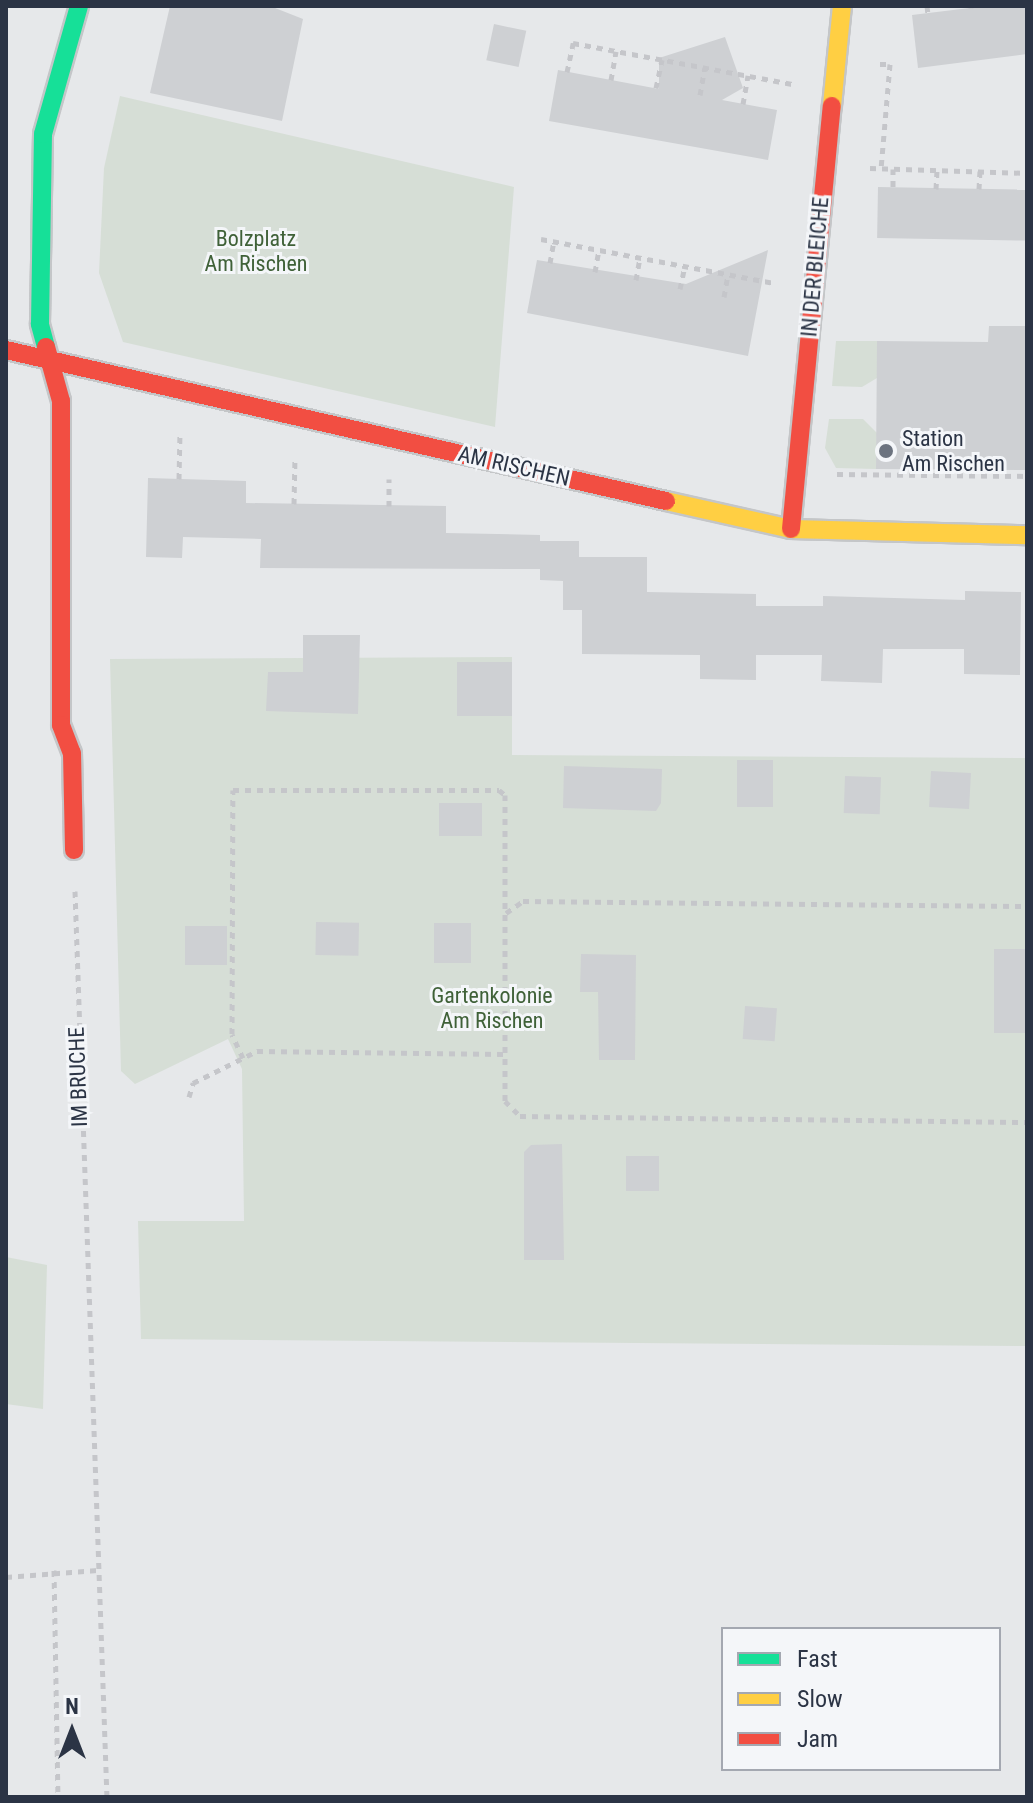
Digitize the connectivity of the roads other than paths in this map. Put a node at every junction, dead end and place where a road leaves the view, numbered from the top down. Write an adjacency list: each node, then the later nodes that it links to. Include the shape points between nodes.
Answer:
1 (79, 6): 4 (street, via 43,134 40,324)
2 (842, 6): 5 (street, IN DER BLEICHE)
3 (6, 350): 4 (street, AM RISCHEN)
4 (50, 361): 5 (street, AM RISCHEN); 7 (street, via 61,401 61,725 72,753)
5 (791, 529): 6 (street, AM RISCHEN)
6 (1027, 535)
7 (74, 850)

